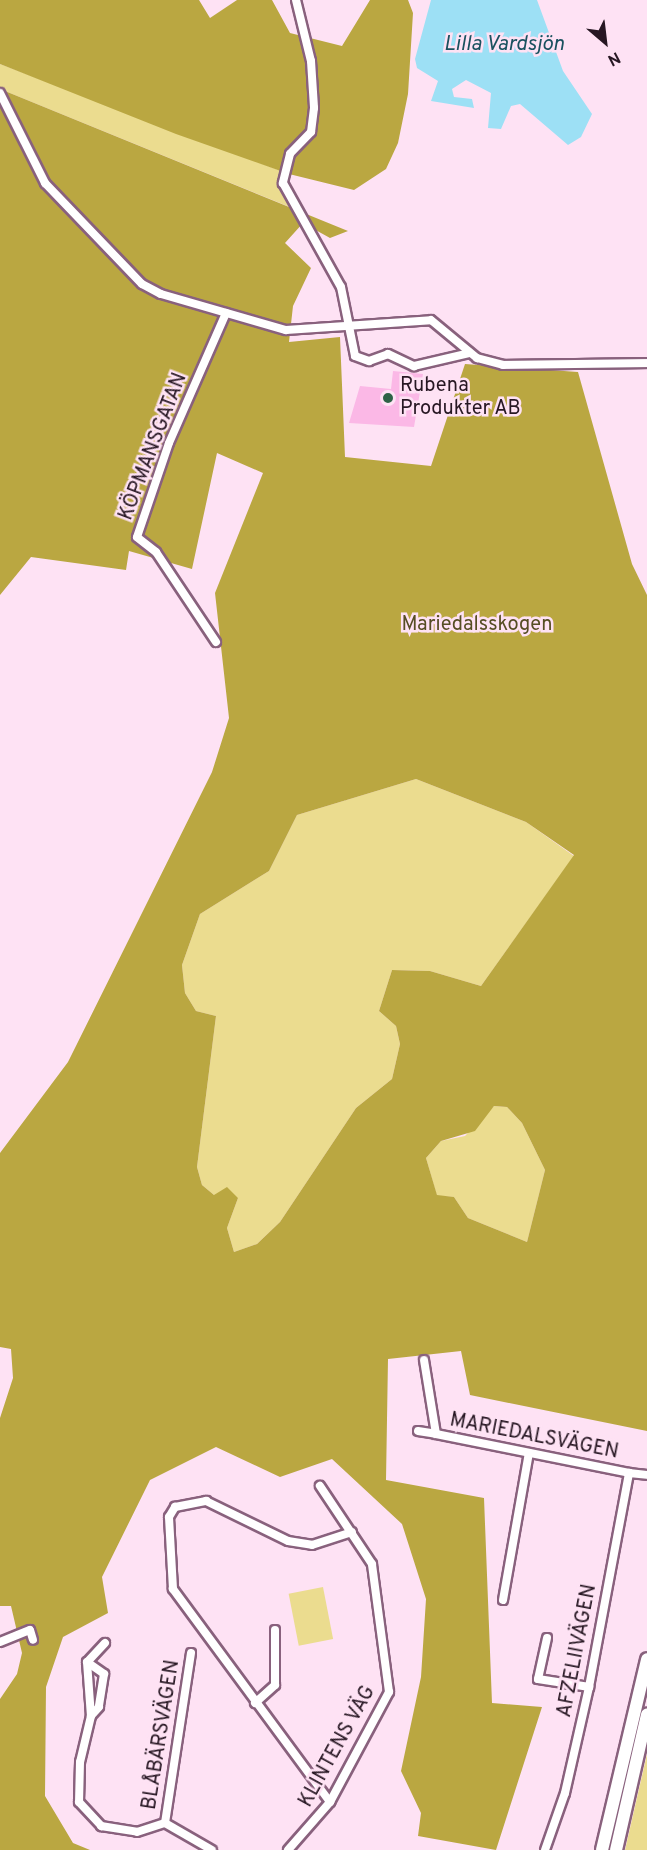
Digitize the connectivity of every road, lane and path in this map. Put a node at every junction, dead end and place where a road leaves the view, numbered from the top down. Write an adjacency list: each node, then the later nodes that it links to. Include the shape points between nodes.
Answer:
1 (296, 0): 4 (street, via 311,61 314,108 311,132 290,154 283,183 341,287)
2 (0, 93): 3 (street, via 45,183 142,284)
3 (226, 313): 4 (street, via 286,330); 7 (street, KÖPMANSGATAN, via 169,442 136,537 156,552)
4 (349, 323): 5 (street, via 432,320); 5 (street, via 355,356 369,361 388,354 414,366)
5 (470, 353): 6 (street, via 503,365)
6 (647, 363)
7 (216, 642)
8 (424, 1360): 10 (street, MARIEDALSVÄGEN)
9 (418, 1431): 10 (street)
10 (436, 1434): 11 (street, MARIEDALSVÄGEN)
11 (530, 1453): 12 (street, MARIEDALSVÄGEN); 16 (street)
12 (629, 1473): 13 (street); 25 (street, AFZELIIVÄGEN)
13 (647, 1475)
14 (320, 1486): 15 (street, KLINTENS VÄG)
15 (352, 1532): 26 (street, via 312,1545 288,1541 206,1501 175,1507 170,1517 173,1589); 29 (street, KLINTENS VÄG, via 372,1564 389,1692)
16 (503, 1600)
17 (275, 1630): 26 (street, via 275,1685)
18 (547, 1638): 25 (street, via 538,1679)
19 (33, 1640): 20 (street, via 30,1630)
20 (0, 1642)
21 (105, 1643): 24 (street)
22 (191, 1653): 30 (street, BLÅBÄRSVÄGEN)
23 (647, 1659): 34 (highway)
24 (87, 1662): 28 (street); 28 (street, via 104,1674 99,1707)
25 (589, 1687): 33 (street, AFZELIIVÄGEN, via 566,1793)
26 (255, 1703): 29 (street)
27 (647, 1715): 35 (highway)
28 (91, 1716): 30 (street, via 80,1762 79,1802 88,1818 120,1831)
29 (330, 1802): 32 (street, KLINTENS VÄG)
30 (165, 1823): 31 (street)
31 (212, 1850)
32 (288, 1850)
33 (545, 1850)
34 (602, 1850)
35 (616, 1850)

